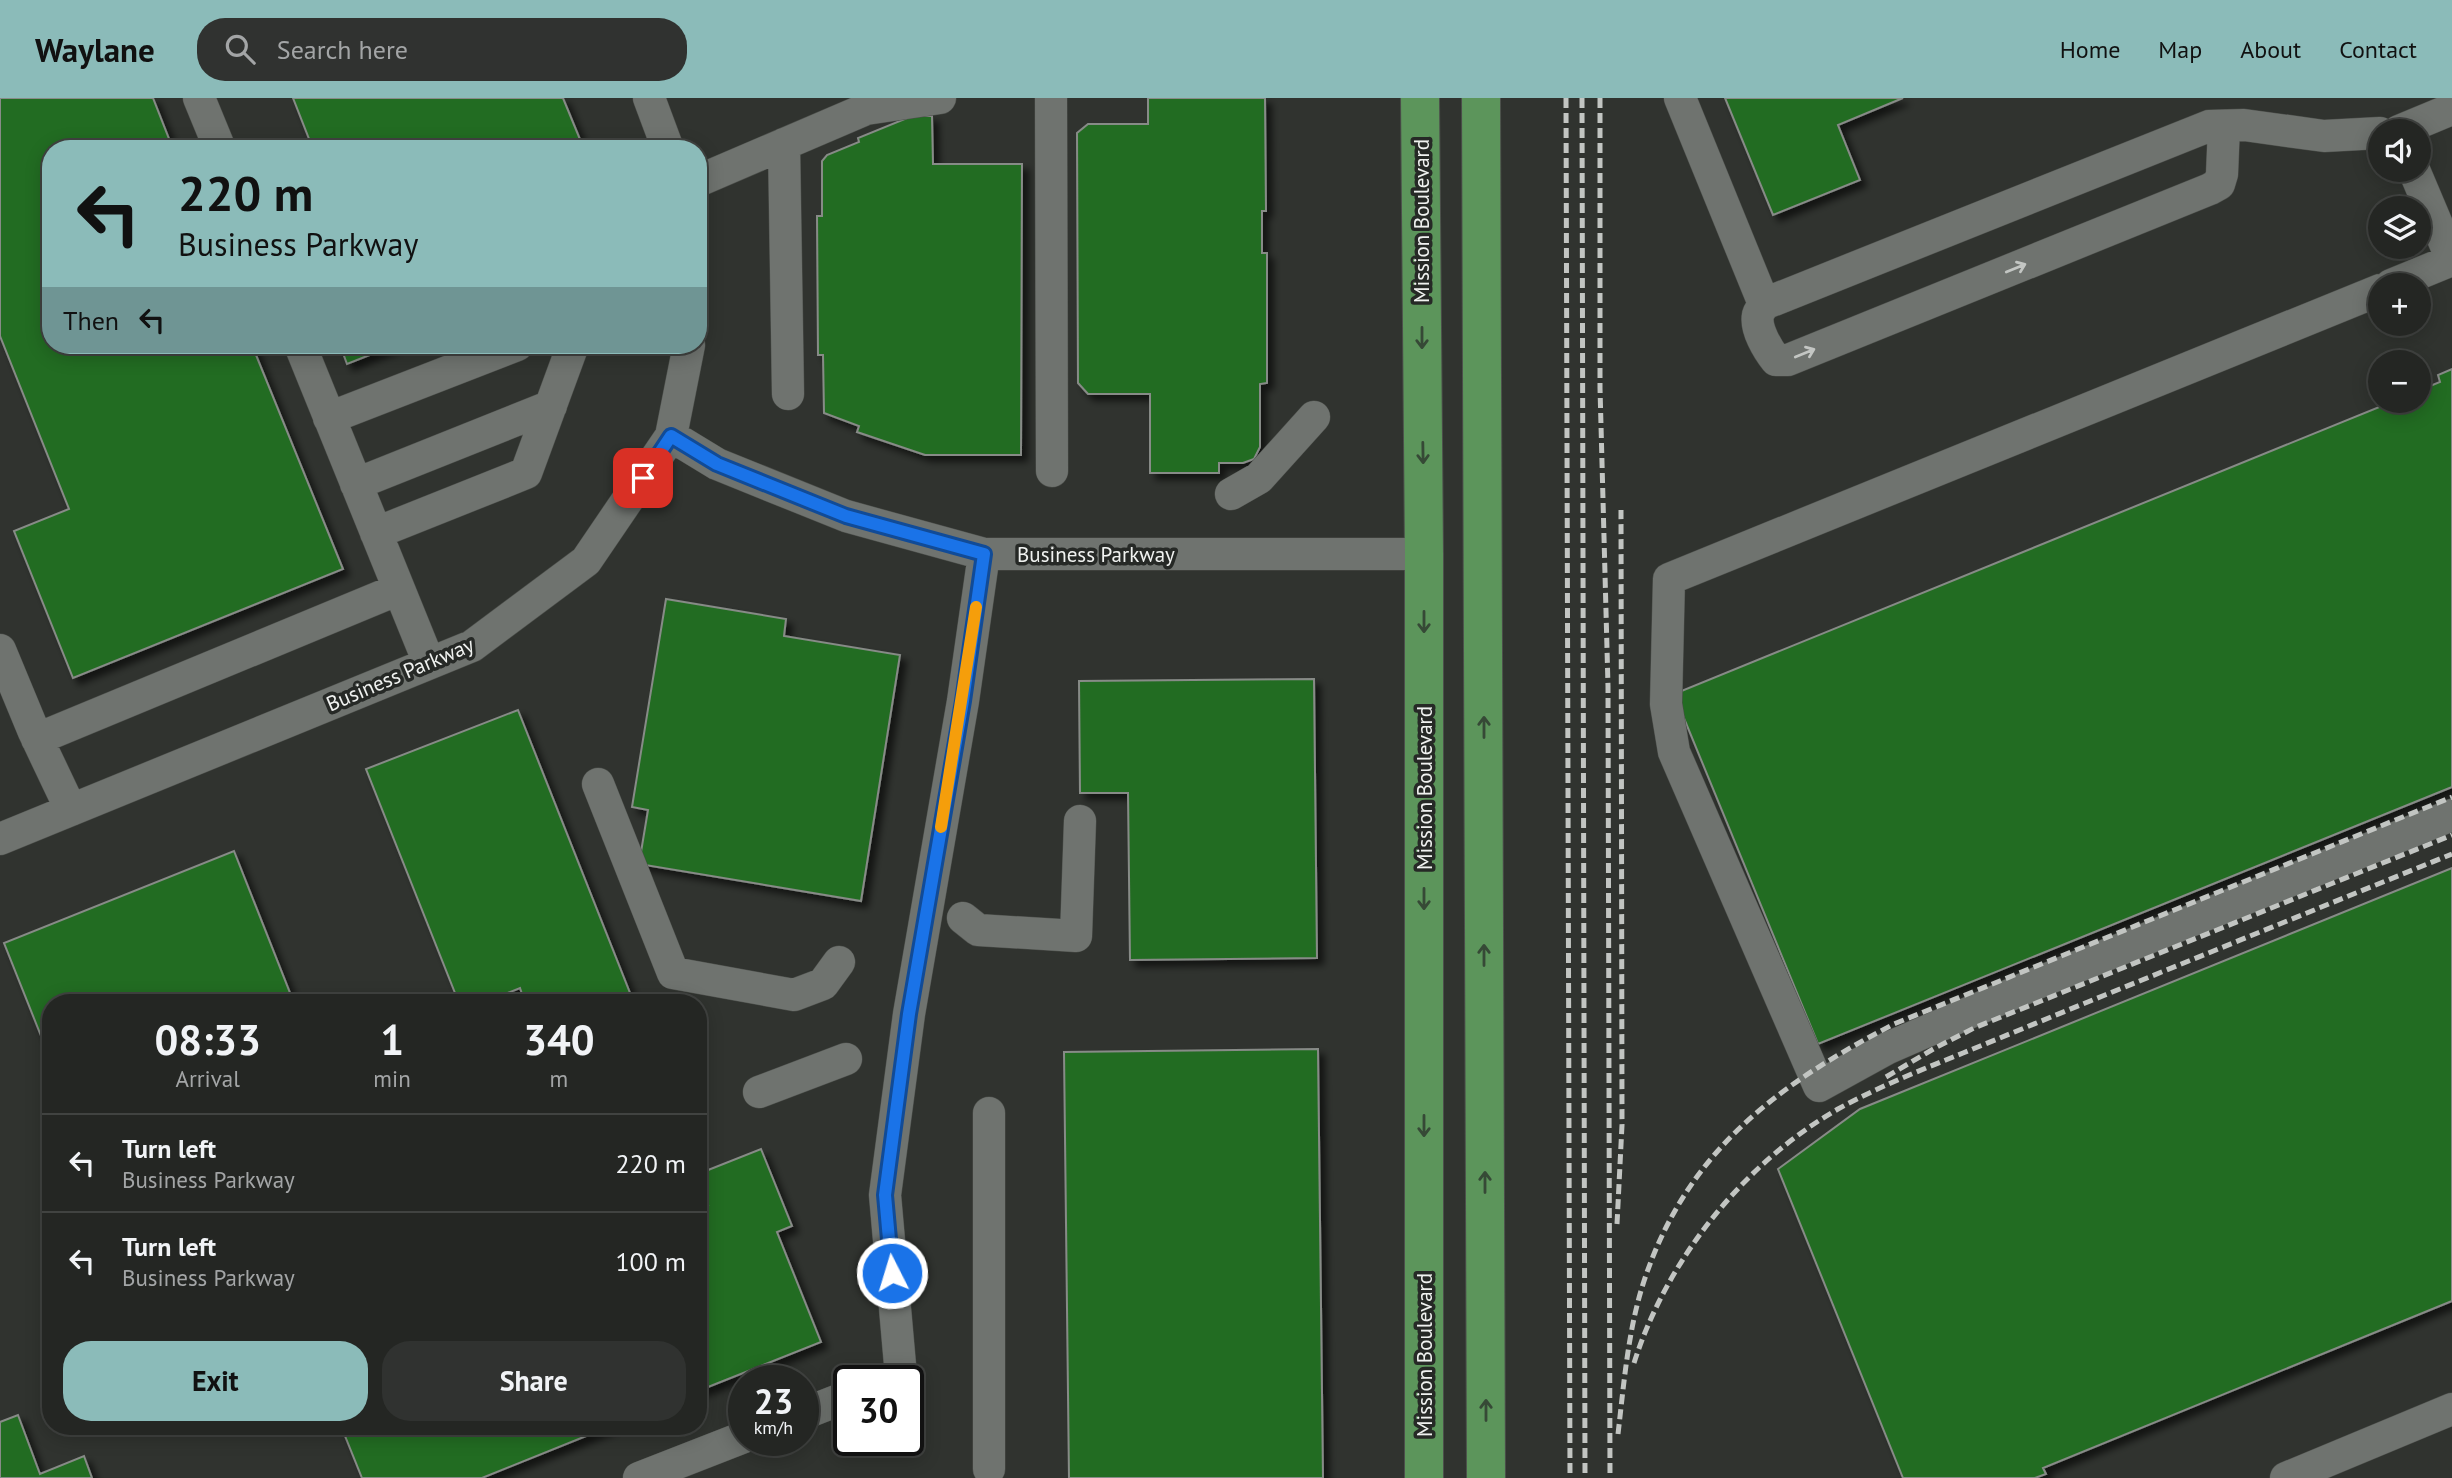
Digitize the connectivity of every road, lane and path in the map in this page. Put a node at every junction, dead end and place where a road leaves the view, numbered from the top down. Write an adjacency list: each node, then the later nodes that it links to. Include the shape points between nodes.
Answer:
1 (200, 98): 12 (street)
2 (649, 98): 13 (street)
3 (940, 98): 14 (street, via 866,109)
4 (1051, 98): 30 (street)
5 (1420, 98): 35 (main road, Mission Boulevard, one-way to 35)
6 (1481, 98): 56 (main road, one-way to 6)
7 (1680, 98): 20 (street)
8 (2452, 109): 9 (street)
9 (2428, 119)
10 (2224, 126): 11 (street, via 2324,136); 20 (street, via 2209,127); 20 (street, one-way to 10, via 1759,328 1768,351 1776,360 1788,360 2210,189 2219,184 2222,174)
11 (2368, 134)
12 (216, 140)
13 (665, 140)
14 (784, 144): 15 (street); 25 (street)
15 (707, 177)
16 (2419, 182): 17 (street)
17 (2452, 260): 18 (street)
18 (2420, 273)
19 (2368, 294): 42 (street, via 1669,579 1666,704 1674,752 1819,1086 1888,1048 2042,981)
20 (1764, 304)
21 (304, 354): 28 (street)
22 (494, 354): 28 (street)
23 (570, 354): 26 (street)
24 (687, 354): 29 (street)
25 (788, 394)
26 (551, 406): 31 (street); 33 (street, via 526,473)
27 (1314, 417): 32 (street, via 1259,478)
28 (329, 418): 31 (street)
29 (671, 436): 34 (street, Business Parkway, via 717,464 846,516); 38 (street, Business Parkway, via 586,561 472,646)
30 (1052, 471)
31 (356, 484): 33 (street)
32 (1231, 494)
33 (376, 533): 36 (street)
34 (984, 554): 35 (street, Business Parkway); 50 (street, via 909,1014 885,1195)
35 (1424, 554): 55 (main road, Mission Boulevard, one-way to 55)
36 (399, 589): 38 (street); 39 (street)
37 (0, 650): 39 (street)
38 (429, 663): 41 (street, Business Parkway)
39 (37, 739): 41 (street)
40 (598, 784): 46 (street, via 673,973 794,995 823,984)
41 (71, 810): 44 (street, Business Parkway)
42 (2452, 815)
43 (1080, 821): 45 (street, via 1076,936 978,930)
44 (0, 839)
45 (963, 918)
46 (839, 962)
47 (846, 1059): 48 (street)
48 (759, 1092)
49 (989, 1113): 53 (street)
50 (900, 1365)
51 (2452, 1409): 57 (street)
52 (728, 1443): 54 (street)
53 (989, 1469)
54 (639, 1478)
55 (1424, 1478)
56 (1486, 1478)
57 (2286, 1478)

